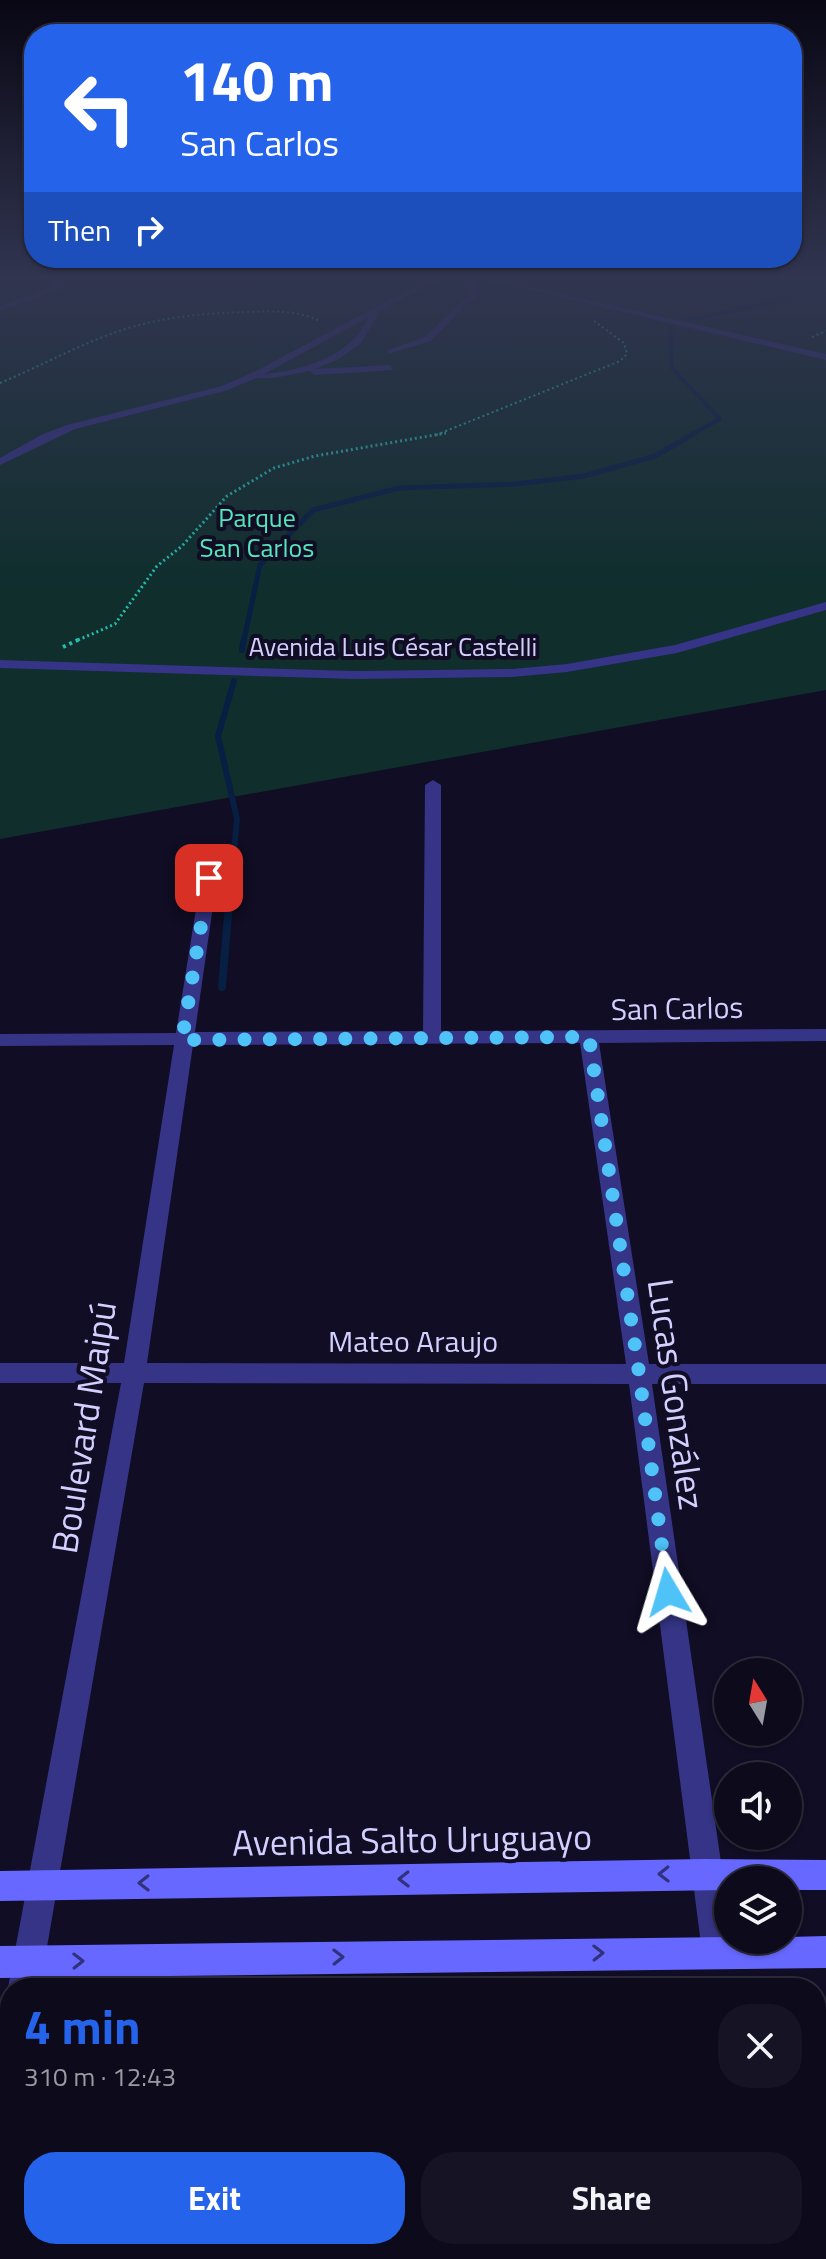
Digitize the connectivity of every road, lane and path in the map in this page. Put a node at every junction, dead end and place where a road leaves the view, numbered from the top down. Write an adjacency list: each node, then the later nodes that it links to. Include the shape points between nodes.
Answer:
1 (238, 381): 4 (street)
2 (240, 381): 4 (street)
3 (573, 381): 7 (path, via 460,429 274,468 227,496 157,566 115,624)
4 (225, 388): 5 (street, via 71,427)
5 (0, 462)
6 (826, 606): 8 (street, Avenida Luis César Castelli, via 677,649 512,673 354,675)
7 (57, 650)
8 (2, 664)
9 (433, 785): 13 (street)
10 (209, 878): 15 (street, Boulevard Maipú)
11 (826, 1035): 12 (street, San Carlos)
12 (589, 1037): 13 (street, San Carlos); 17 (street, Lucas González)
13 (432, 1038): 15 (street, San Carlos)
14 (0, 1040): 15 (street, San Carlos)
15 (182, 1040): 18 (street, Boulevard Maipú)
16 (0, 1373): 18 (street, Mateo Araujo)
17 (639, 1373): 18 (street, Mateo Araujo); 19 (street, Mateo Araujo); 20 (street, Lucas González)
18 (134, 1374): 22 (street, Boulevard Maipú)
19 (826, 1374)
20 (705, 1874): 21 (main road, Avenida Salto Uruguayo); 22 (main road, Avenida Salto Uruguayo, one-way to 22); 24 (street, Lucas González)
21 (826, 1875)
22 (44, 1885): 23 (main road, Avenida Salto Uruguayo); 28 (street, Boulevard Maipú)
23 (0, 1886)
24 (714, 1928)
25 (714, 1952): 28 (main road, one-way to 25)
26 (802, 1952): 27 (main road)
27 (826, 1952)
28 (18, 1971)

